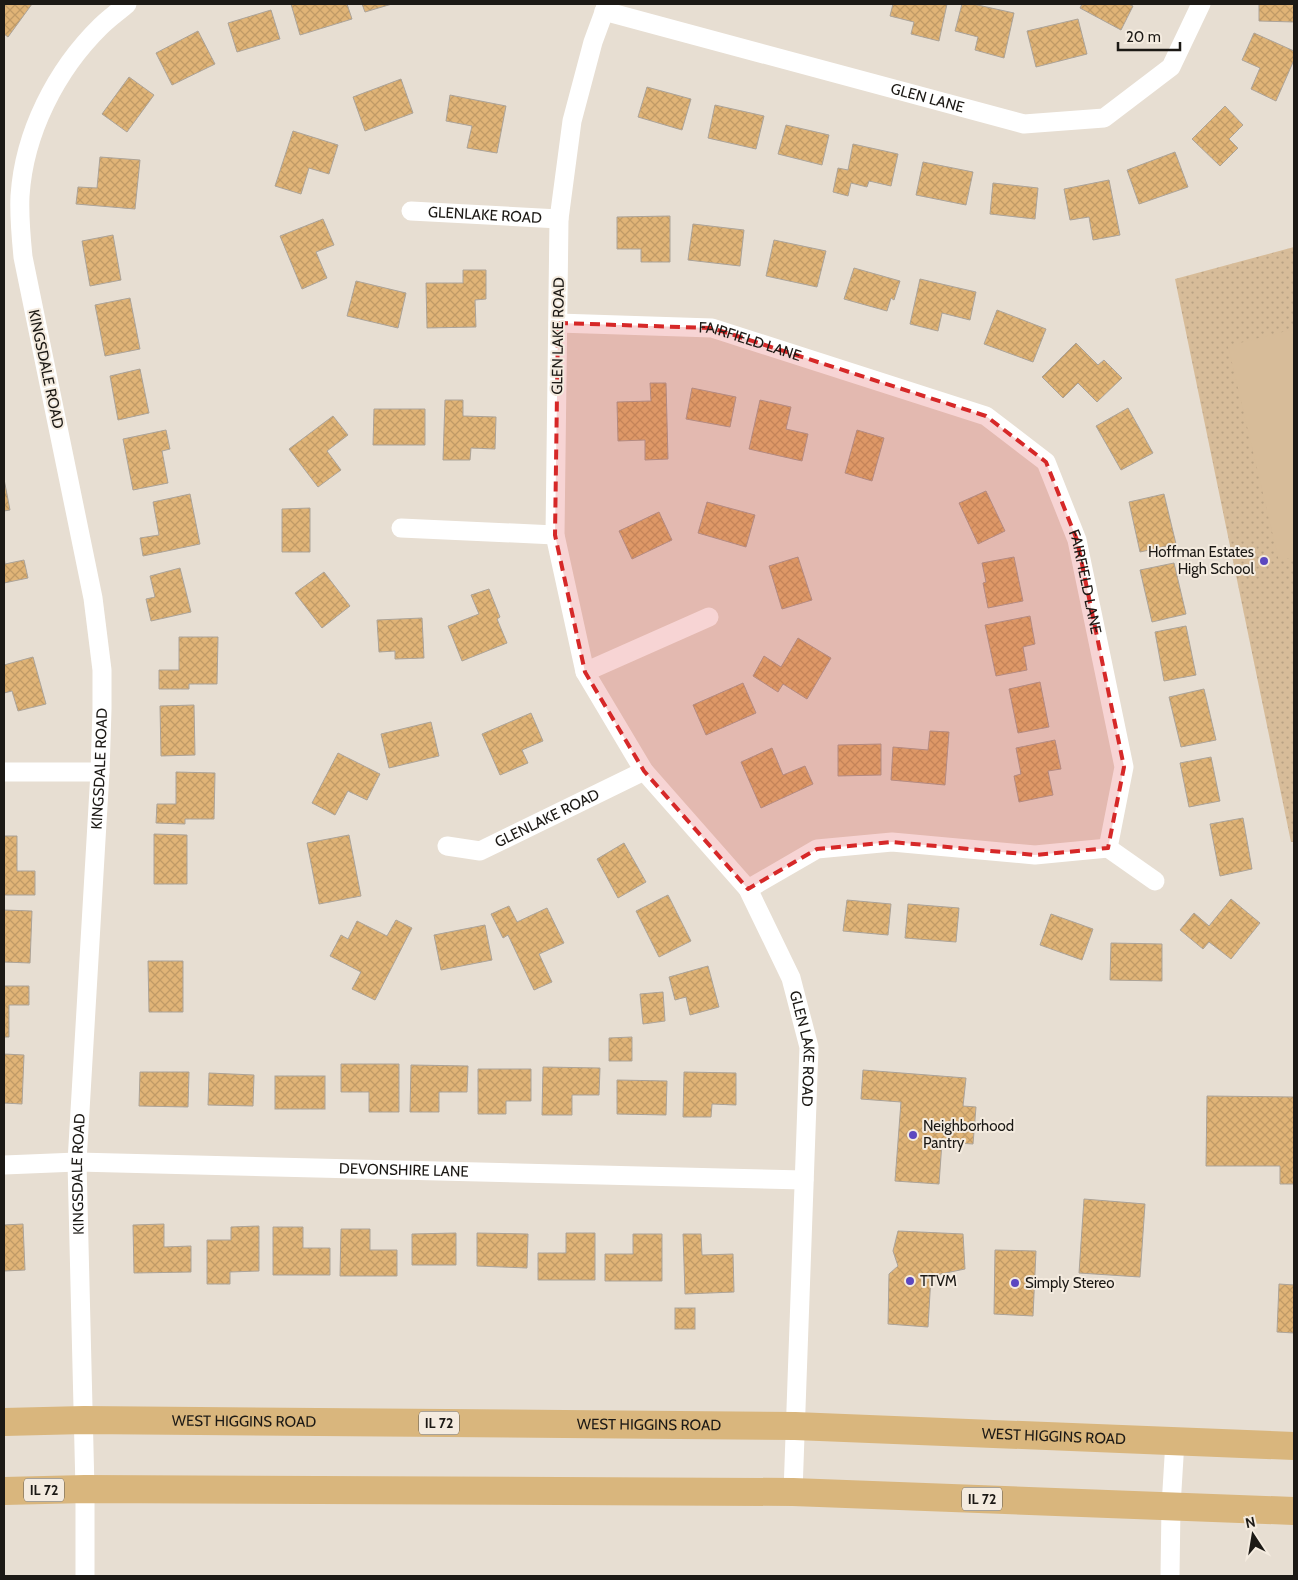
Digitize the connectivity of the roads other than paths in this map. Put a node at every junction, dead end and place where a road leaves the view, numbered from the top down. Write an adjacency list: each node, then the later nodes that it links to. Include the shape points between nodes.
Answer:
1 (128, 4): 12 (street, KINGSDALE ROAD, via 101,26 74,56 50,93 26,155 20,196 25,266 95,608 102,670)
2 (1201, 4): 3 (street, GLEN LANE, via 1171,67 1104,118 1024,124)
3 (606, 8): 5 (street, GLEN LAKE ROAD, via 593,42 572,121)
4 (411, 211): 5 (street, GLENLAKE ROAD)
5 (559, 219): 6 (street, GLEN LAKE ROAD)
6 (558, 323): 8 (street, GLEN LAKE ROAD); 15 (street, FAIRFIELD LANE, via 712,328 986,416 1046,462 1077,540 1124,767)
7 (401, 528): 8 (street)
8 (555, 535): 10 (street, GLEN LAKE ROAD)
9 (709, 617): 10 (street)
10 (585, 672): 13 (street, GLEN LAKE ROAD)
11 (4, 772): 12 (street)
12 (100, 772): 18 (street, KINGSDALE ROAD)
13 (644, 772): 14 (street, GLENLAKE ROAD, via 480,851); 17 (street, GLEN LAKE ROAD)
14 (447, 846)
15 (1108, 848): 16 (street); 17 (street, via 1035,855 892,842 818,849)
16 (1156, 881)
17 (748, 890): 20 (street, GLEN LAKE ROAD, via 791,978 808,1047)
18 (76, 1162): 19 (street, DEVONSHIRE LANE); 20 (street, DEVONSHIRE LANE); 21 (street, KINGSDALE ROAD)
19 (4, 1164)
20 (804, 1180): 23 (street, GLEN LAKE ROAD)
21 (84, 1420): 22 (main road, WEST HIGGINS ROAD / IL 72); 23 (main road, WEST HIGGINS ROAD / IL 72); 26 (street, KINGSDALE ROAD)
22 (4, 1422)
23 (795, 1426): 24 (main road, WEST HIGGINS ROAD / IL 72); 28 (street, GLEN LAKE ROAD)
24 (1174, 1441): 25 (main road, WEST HIGGINS ROAD / IL 72); 29 (street)
25 (1294, 1446)
26 (85, 1489): 27 (main road, IL 72); 28 (main road, IL 72); 31 (street, KINGSDALE ROAD)
27 (4, 1491)
28 (793, 1492): 29 (main road, IL 72)
29 (1171, 1506): 30 (main road, IL 72); 32 (street)
30 (1294, 1510)
31 (85, 1576)
32 (1170, 1576)

